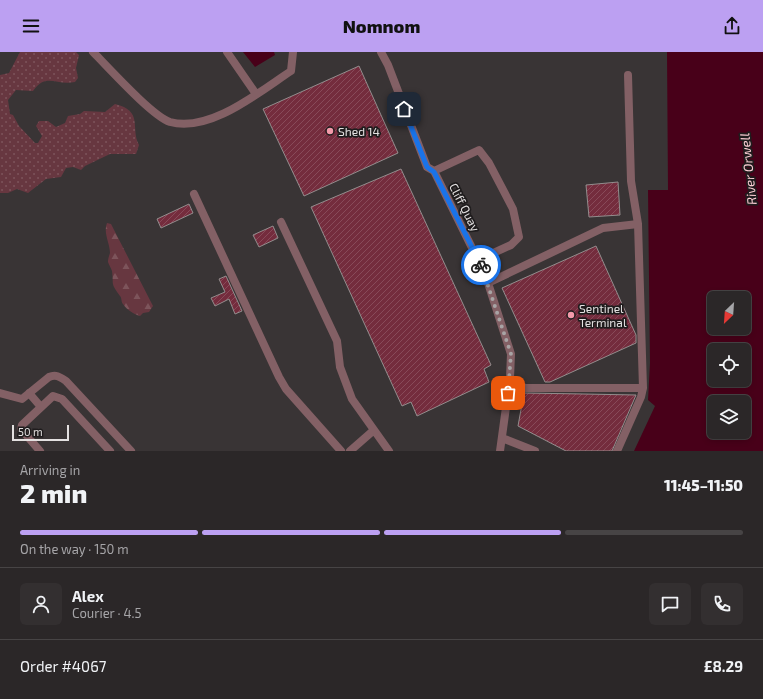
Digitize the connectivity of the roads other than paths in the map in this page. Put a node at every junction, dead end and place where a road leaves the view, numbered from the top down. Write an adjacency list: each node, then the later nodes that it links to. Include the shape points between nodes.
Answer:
1 (93, 52): 6 (lane, via 149,108 170,121 193,124 217,118)
2 (227, 52): 6 (lane)
3 (293, 52): 6 (lane, via 291,71)
4 (381, 52): 7 (lane, Cliff Quay, via 427,167)
5 (628, 75): 10 (lane, via 631,181)
6 (256, 94)
7 (434, 172): 11 (lane, Cliff Quay); 11 (lane, via 479,150 489,163 513,209 519,237 511,245)
8 (194, 194): 23 (lane, via 279,377 286,389)
9 (281, 222): 18 (lane, via 337,341 340,367 352,399)
10 (638, 224): 12 (lane, via 603,228); 14 (lane)
11 (478, 260): 12 (lane, Cliff Quay)
12 (488, 283): 13 (lane, Cliff Quay, via 511,354)
13 (510, 378): 14 (lane, via 516,385 526,388); 19 (lane, Cliff Quay)
14 (643, 388): 28 (lane)
15 (0, 393): 16 (lane, via 22,399)
16 (29, 393): 17 (lane); 22 (lane, via 49,377 60,376)
17 (41, 407): 20 (lane, via 21,429); 21 (lane, via 53,396 62,399)
18 (374, 430): 24 (lane); 25 (lane)
19 (502, 438): 26 (lane, Cliff Quay); 27 (lane)
20 (40, 451)
21 (110, 451)
22 (131, 451)
23 (341, 451)
24 (350, 451)
25 (389, 451)
26 (500, 451)
27 (535, 451)
28 (617, 451)

